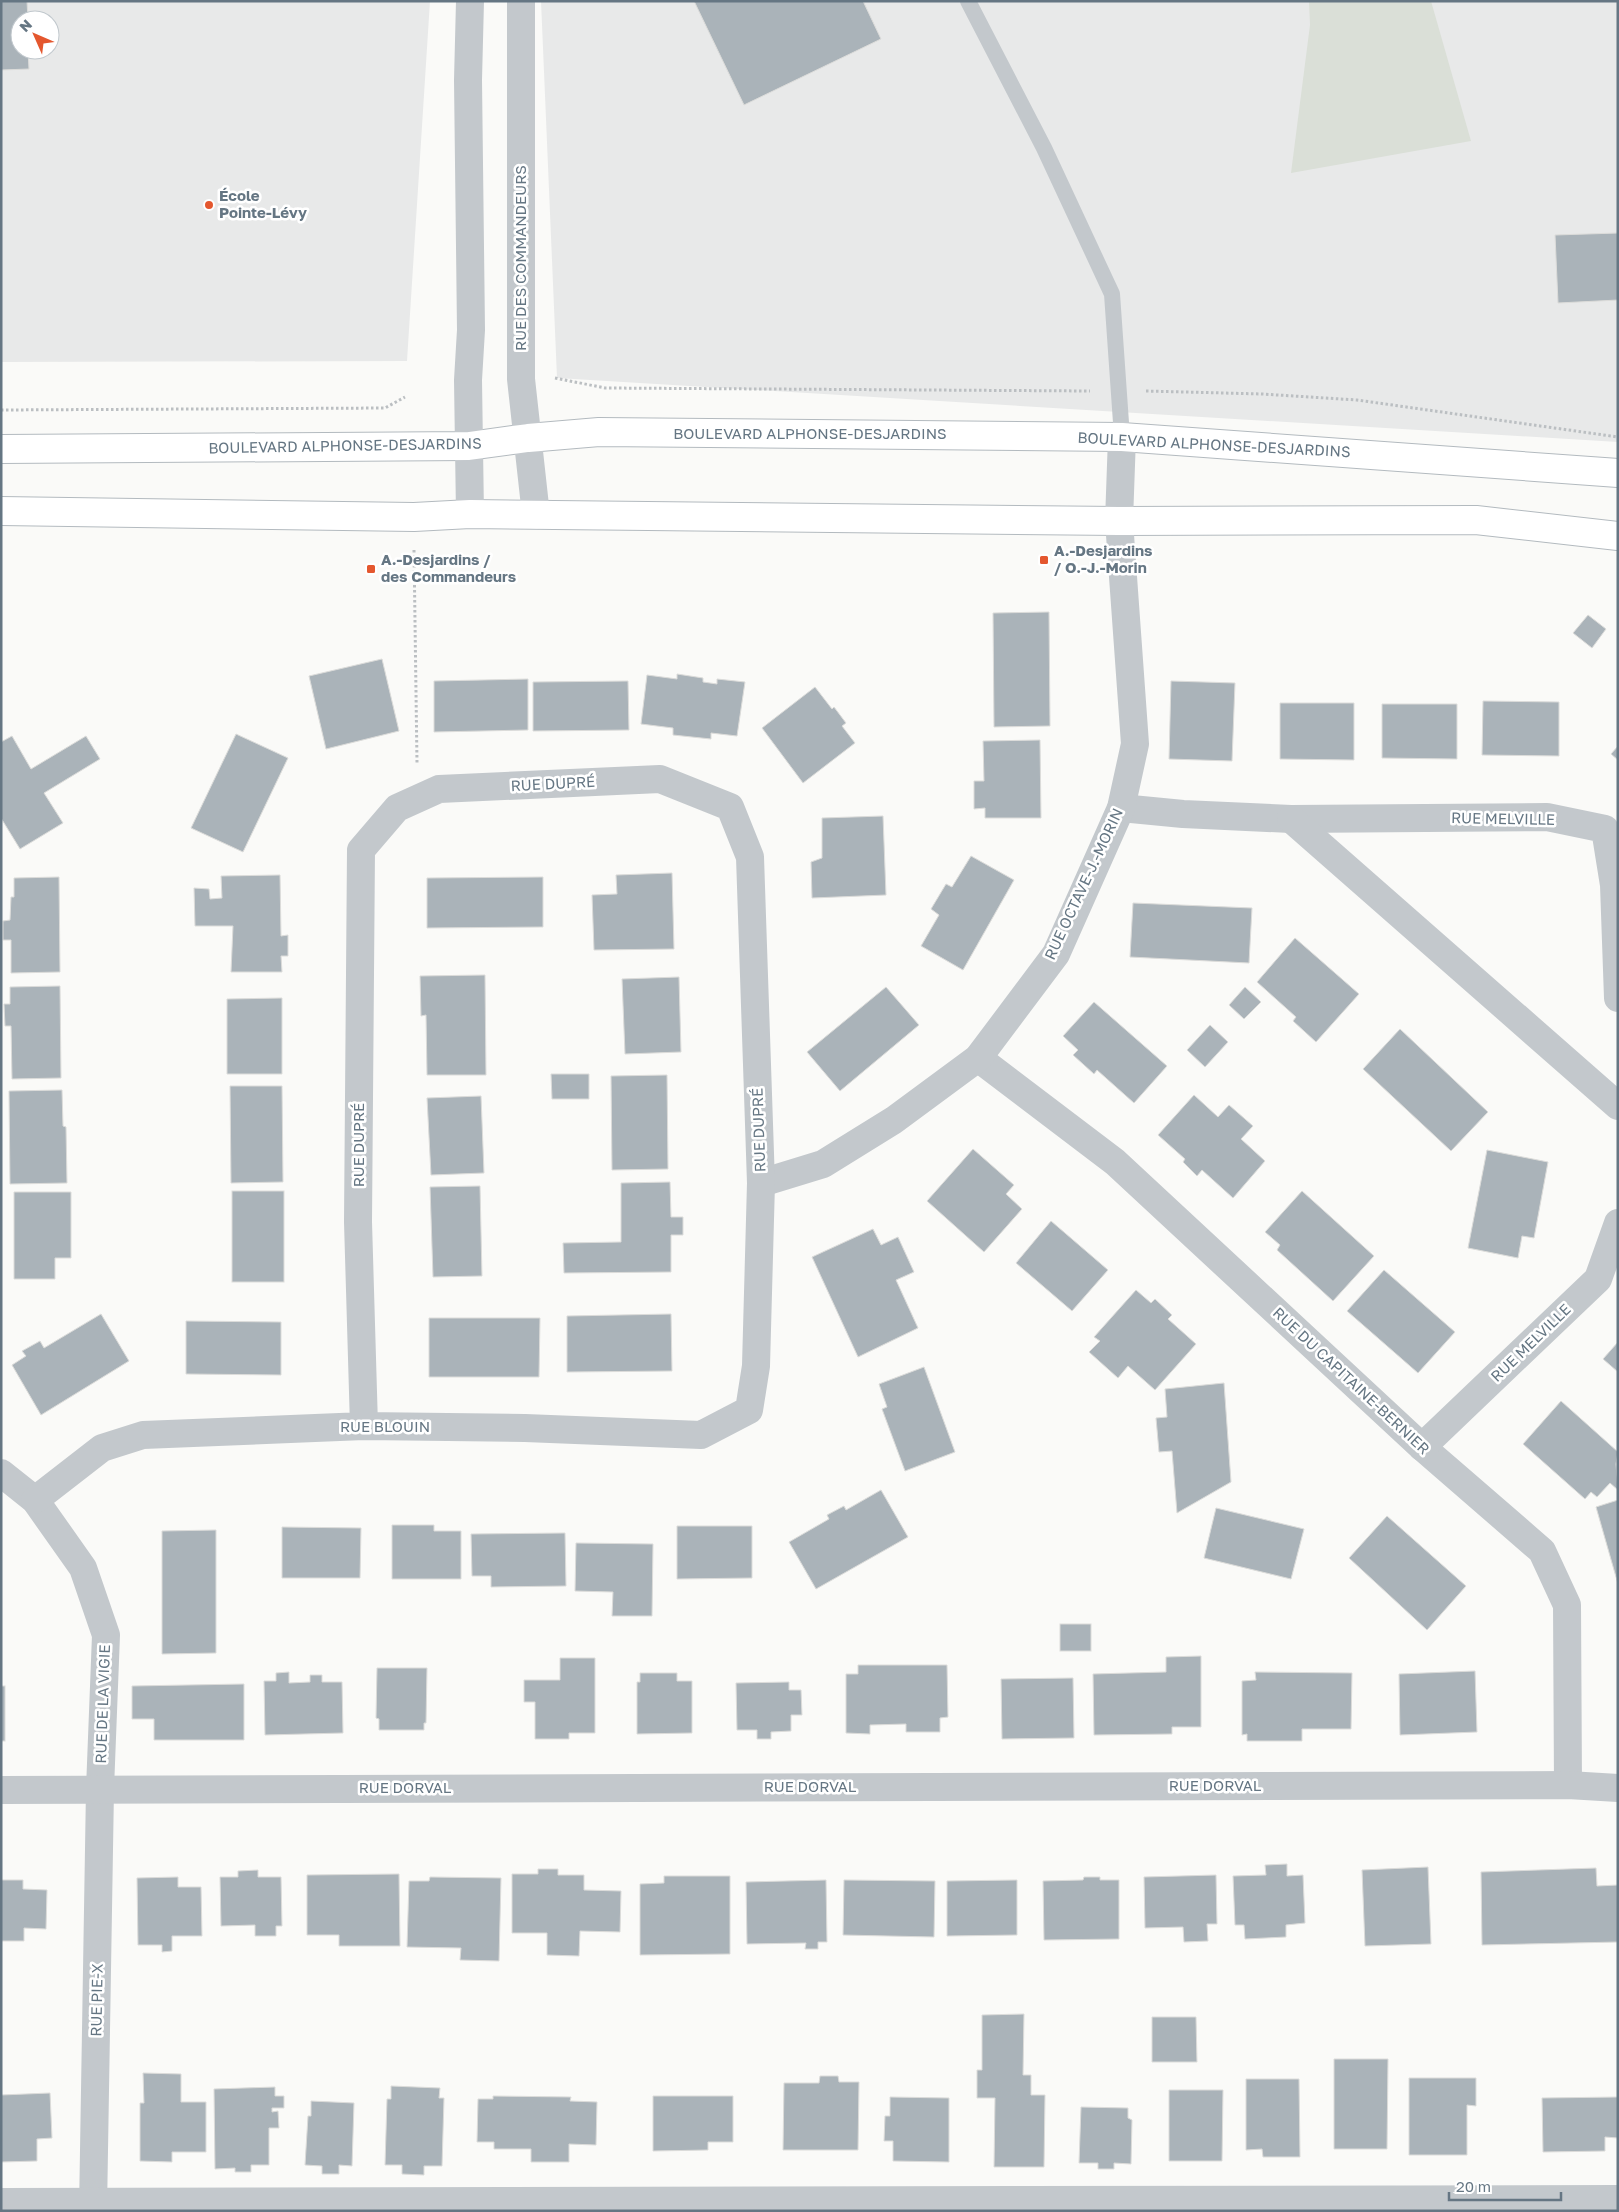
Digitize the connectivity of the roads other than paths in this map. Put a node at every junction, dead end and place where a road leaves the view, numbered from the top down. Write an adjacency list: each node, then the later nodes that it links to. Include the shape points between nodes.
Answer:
1 (470, 1): 6 (street)
2 (521, 1): 5 (street, RUE DES COMMANDEURS, via 522,379)
3 (968, 1): 4 (lane, via 1044,148 1112,294)
4 (1122, 436): 5 (main road, BOULEVARD ALPHONSE-DESJARDINS, via 600,432); 8 (main road, BOULEVARD ALPHONSE-DESJARDINS); 12 (street, RUE OCTAVE-J.-MORIN)
5 (528, 438): 6 (main road, BOULEVARD ALPHONSE-DESJARDINS); 11 (street, RUE DES COMMANDEURS)
6 (468, 446): 7 (main road, BOULEVARD ALPHONSE-DESJARDINS); 10 (street)
7 (1, 449)
8 (1618, 473)
9 (1, 511): 10 (main road, via 414,517)
10 (470, 514): 11 (main road)
11 (536, 515): 12 (main road)
12 (1119, 521): 13 (main road, via 1476,520); 14 (street, RUE OCTAVE-J.-MORIN, via 1135,744)
13 (1618, 536)
14 (1121, 808): 15 (street, RUE MELVILLE); 17 (street, RUE OCTAVE-J.-MORIN, via 1056,954)
15 (1291, 819): 16 (street, RUE MELVILLE, via 1547,817 1605,829 1614,886); 18 (street)
16 (1618, 998)
17 (978, 1058): 19 (street, RUE OCTAVE-J.-MORIN, via 894,1120 823,1164); 23 (street, RUE DU CAPITAINE-BERNIER, via 1115,1162)
18 (1618, 1106)
19 (761, 1182): 21 (street, RUE DUPRÉ, via 756,1366); 22 (street, RUE DUPRÉ, via 750,857 730,807 660,779 439,789 397,808 360,850 358,1222)
20 (1618, 1223): 23 (street, RUE MELVILLE, via 1598,1278)
21 (749, 1410): 22 (street, RUE BLOUIN, via 701,1435)
22 (364, 1426): 25 (street, RUE BLOUIN, via 142,1435 102,1448)
23 (1422, 1447): 26 (street, RUE DU CAPITAINE-BERNIER, via 1542,1551 1567,1605)
24 (1, 1473): 25 (street, RUE DE LA VIGIE)
25 (35, 1500): 28 (street, RUE DE LA VIGIE, via 83,1568 106,1635)
26 (1568, 1785): 27 (street, RUE DORVAL); 28 (street, RUE DORVAL)
27 (1618, 1788)
28 (100, 1789): 29 (street, RUE DORVAL); 32 (street, RUE PIE-X)
29 (1, 1790)
30 (1618, 2199): 32 (street)
31 (1, 2202): 32 (street)
32 (93, 2206)

